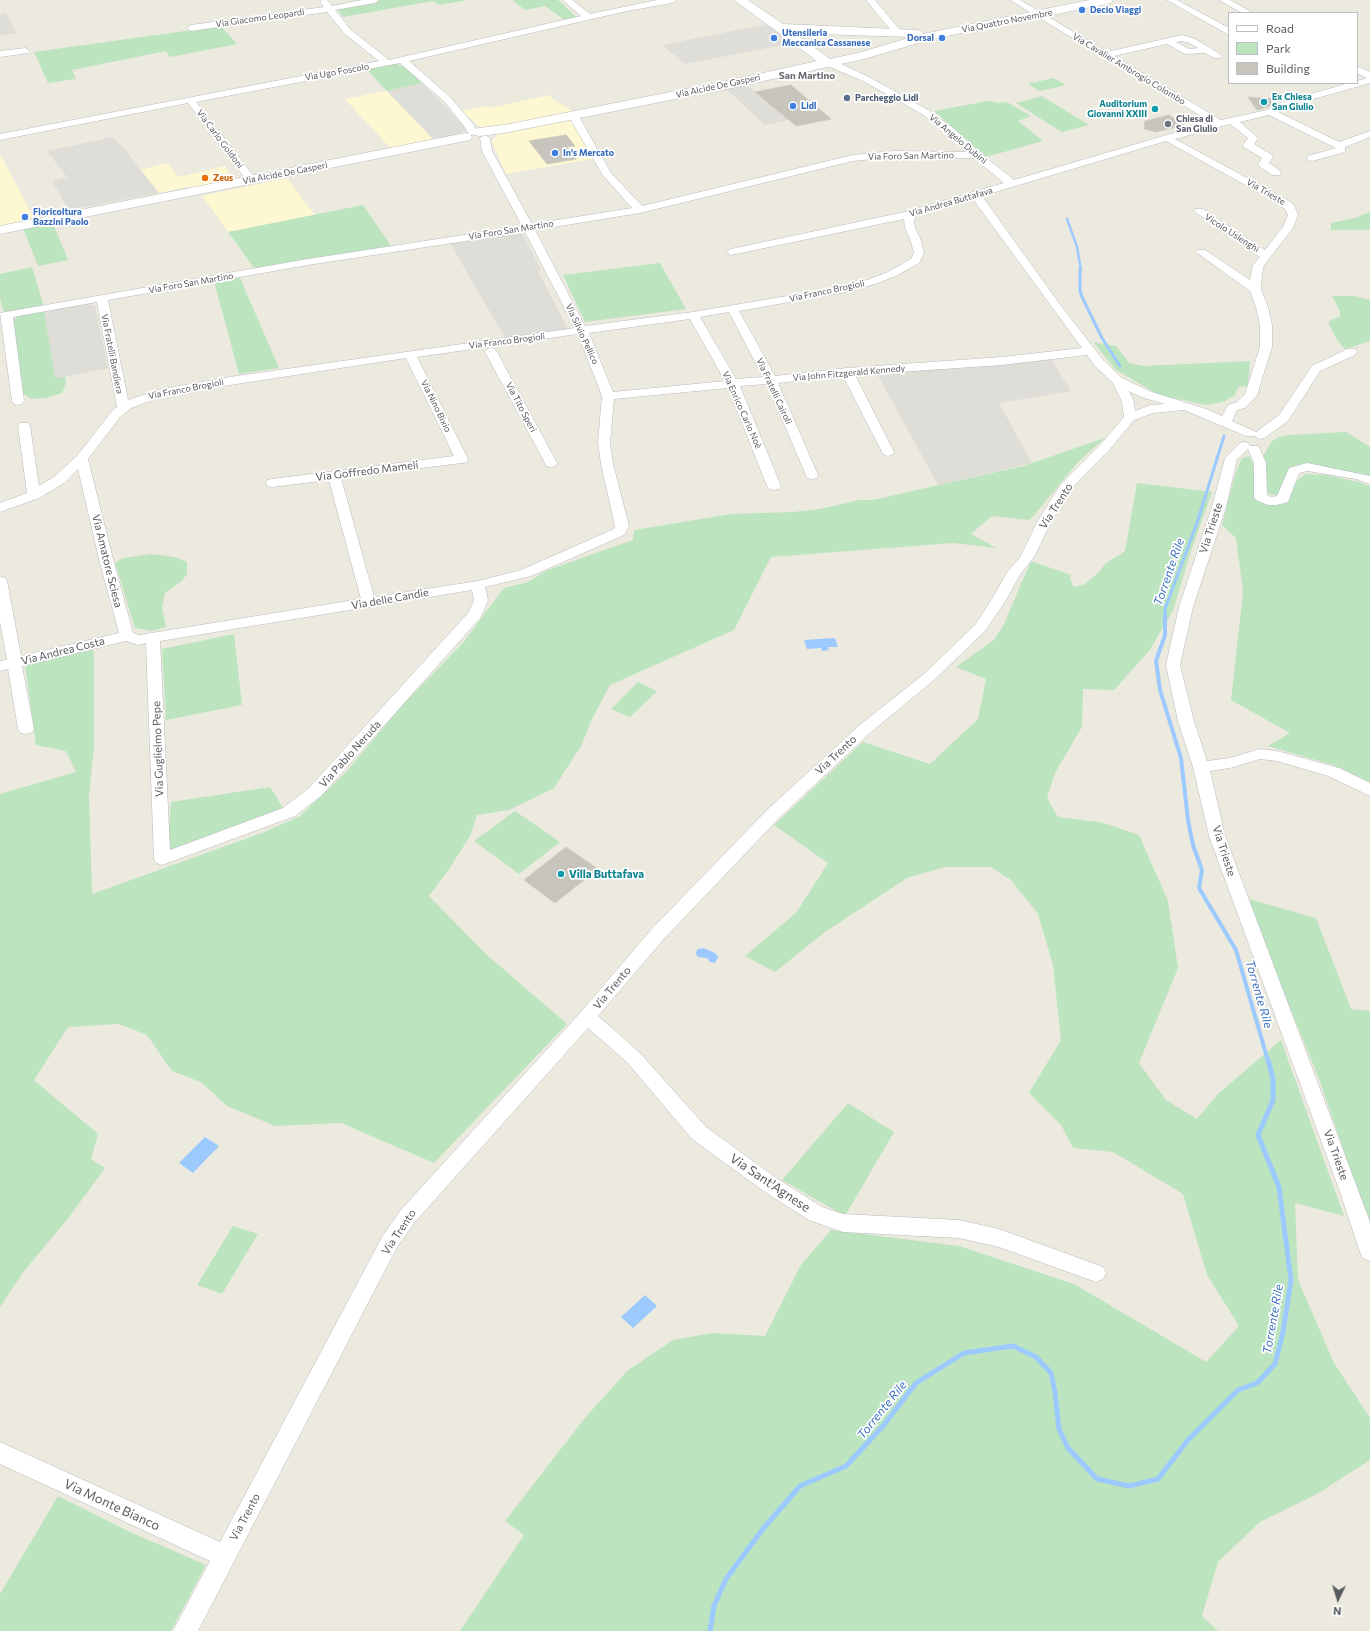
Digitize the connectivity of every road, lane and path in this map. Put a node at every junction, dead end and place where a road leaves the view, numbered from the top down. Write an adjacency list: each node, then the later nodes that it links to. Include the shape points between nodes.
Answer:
1 (323, 0): 11 (street)
2 (375, 0): 11 (street, Via Giacomo Leopardi)
3 (567, 0): 14 (street)
4 (672, 0): 14 (street, Via Ugo Foscolo)
5 (740, 0): 15 (main road)
6 (870, 0): 19 (street)
7 (1014, 0): 13 (street, Via Cavalier Ambrogio Colombo)
8 (1107, 0): 13 (main road, Via Quattro Novembre)
9 (1171, 0): 18 (street)
10 (1223, 0): 12 (street)
11 (329, 8): 17 (street, Via Giacomo Leopardi); 29 (street, via 348,32)
12 (1247, 12)
13 (1038, 15): 16 (main road, Via Quattro Novembre); 24 (street, Via Cavalier Ambrogio Colombo)
14 (588, 17): 26 (street, Via Ugo Foscolo)
15 (774, 24): 19 (main road, via 801,29); 28 (main road)
16 (984, 26): 19 (main road); 20 (main road, Via Quattro Novembre)
17 (191, 28)
18 (1228, 31)
19 (897, 32): 20 (main road)
20 (930, 36): 23 (main road, Via Alcide De Gasperi)
21 (25, 51): 22 (street)
22 (0, 54)
23 (864, 55): 27 (main road, Via Alcide De Gasperi); 31 (street, via 853,60)
24 (1106, 55): 25 (street, via 1168,41 1188,52 1207,50); 40 (street, Via Cavalier Ambrogio Colombo)
25 (1217, 56)
26 (402, 60): 29 (street, Via Ugo Foscolo); 44 (street, Via Silvio Pellico, via 447,99)
27 (840, 60): 28 (main road, Via Alcide De Gasperi); 31 (street, Via Angelo Dubini)
28 (826, 62): 31 (street, Via Angelo Dubini); 38 (main road, Via Alcide De Gasperi)
29 (387, 63): 36 (street, Via Ugo Foscolo)
30 (1358, 70): 32 (street)
31 (855, 72): 46 (street, Via Angelo Dubini, via 925,112 950,130)
32 (1370, 76)
33 (1370, 80): 34 (street, Via Andrea Buttafava)
34 (1358, 83)
35 (1356, 84): 37 (street, Via Andrea Buttafava, via 1286,104)
36 (190, 100): 42 (street, Via Ugo Foscolo); 49 (street, Via Carlo Goldoni)
37 (1270, 112): 39 (street, Via Andrea Buttafava); 45 (street)
38 (572, 116): 44 (main road, Via Alcide De Gasperi, via 504,129); 52 (street, via 608,174)
39 (1232, 120): 40 (street, Via Andrea Buttafava); 48 (street, via 1253,138 1248,145 1268,157 1263,164)
40 (1219, 123): 43 (street, Via Andrea Buttafava)
41 (1370, 134): 45 (street)
42 (0, 137)
43 (1167, 138): 50 (street, Via Andrea Buttafava); 59 (street, Via Trieste, via 1290,207 1293,215 1288,228)
44 (477, 139): 49 (main road, Via Alcide De Gasperi); 55 (street, Via Silvio Pellico, via 502,177)
45 (1339, 146): 47 (street, via 1341,150)
46 (976, 155): 50 (street, Via Angelo Dubini); 52 (street, Via Foro San Martino, via 893,154 853,158)
47 (1312, 158)
48 (1276, 173)
49 (251, 180): 56 (main road, Via Alcide De Gasperi)
50 (1012, 184): 51 (street, Via Andrea Buttafava)
51 (976, 194): 54 (street, Via Andrea Buttafava); 67 (street, via 1057,308)
52 (640, 210): 55 (street, Via Foro San Martino)
53 (1199, 211): 59 (street, Vicolo Uslenghi)
54 (911, 214): 57 (street, Via Andrea Buttafava); 62 (street, Via Franco Brogioli, via 910,228 919,253 915,261 906,267 871,282 841,290)
55 (528, 227): 61 (street, Via Foro San Martino, via 308,262); 65 (street, Via Silvio Pellico)
56 (6, 229)
57 (731, 252)
58 (1201, 252): 60 (street)
59 (1265, 255): 60 (street, Via Trieste, via 1256,274)
60 (1255, 288): 78 (street, Via Trieste, via 1266,325 1266,346 1251,395 1241,405)
61 (102, 299): 63 (street, Via Foro San Martino); 77 (street, Via Fratelli Bandiera)
62 (732, 308): 64 (street, Via Franco Brogioli); 71 (street, Via Fratelli Cairoli)
63 (4, 315): 75 (street)
64 (693, 315): 65 (street, Via Franco Brogioli); 73 (street, Via Enrico Carlo Noè)
65 (582, 331): 66 (street, Via Franco Brogioli); 74 (street, Via Silvio Pellico)
66 (489, 348): 69 (street, Via Franco Brogioli); 86 (street, Via Tito Speri)
67 (1091, 351): 70 (street, Via John Fitzgerald Kennedy, via 1002,361); 72 (street)
68 (1351, 352): 82 (street, Via Trieste, via 1316,369 1284,418)
69 (410, 354): 77 (street, Via Franco Brogioli, via 168,392 141,399); 84 (street, Via Nino Bixio)
70 (846, 372): 71 (street, Via John Fitzgerald Kennedy); 83 (street)
71 (771, 380): 73 (street, Via John Fitzgerald Kennedy); 87 (street, Via Fratelli Cairoli)
72 (1118, 381): 76 (street); 76 (street)
73 (733, 384): 74 (street, Via John Fitzgerald Kennedy); 91 (street, Via Enrico Carlo Noè)
74 (608, 396): 94 (street, Via Silvio Pellico, via 604,443 622,526)
75 (18, 401)
76 (1142, 407): 79 (street, via 1183,407); 106 (street, Via Trento, via 1066,486 1027,557 1014,572 980,628 929,677 866,728 774,813 656,936)
77 (123, 408): 85 (street, Via Franco Brogioli)
78 (1232, 408): 79 (street, Via Trieste); 80 (street)
79 (1202, 412): 80 (street)
80 (1226, 421): 82 (street)
81 (24, 426): 92 (street)
82 (1250, 440): 89 (street, via 1260,463 1261,498 1268,501 1283,499 1294,471 1307,468); 103 (street, Via Trieste, via 1231,458 1219,507 1186,608 1173,665 1186,721)
83 (888, 452)
84 (462, 458): 88 (street, Via Goffredo Mameli)
85 (78, 463): 92 (street, Via Franco Brogioli, via 59,480); 98 (street, Via Amatore Sciesa)
86 (551, 463)
87 (812, 475)
88 (334, 476): 90 (street, Via Goffredo Mameli); 97 (street)
89 (1370, 480)
90 (272, 483)
91 (774, 486)
92 (34, 494): 93 (street, Via Franco Brogioli)
93 (0, 508)
94 (619, 532): 96 (street, Via delle Candie, via 526,573)
95 (0, 581): 100 (street)
96 (478, 585): 97 (street, Via delle Candie); 105 (street, Via Pablo Neruda, via 481,600 476,614 315,792 289,812)
97 (369, 603): 99 (street, Via delle Candie)
98 (127, 636): 99 (street, via 138,640); 100 (street, Via Andrea Costa)
99 (153, 638): 105 (street, Via Guglielmo Pepe)
100 (16, 663): 101 (street, Via Andrea Costa); 102 (street)
101 (0, 666)
102 (26, 729)
103 (1201, 767): 104 (street, via 1230,764 1260,754 1278,756 1333,772); 107 (street, Via Trieste, via 1217,836)
104 (1370, 790)
105 (162, 859)
106 (587, 1017): 108 (street, Via Sant'Agnese, via 633,1057 699,1133 772,1186 816,1214 843,1223 959,1229 999,1238); 110 (street, Via Trento, via 406,1216 389,1243)
107 (1370, 1252)
108 (1096, 1273)
109 (0, 1453): 110 (street, Via Monte Bianco)
110 (224, 1556): 111 (street, Via Trento)
111 (185, 1631)

